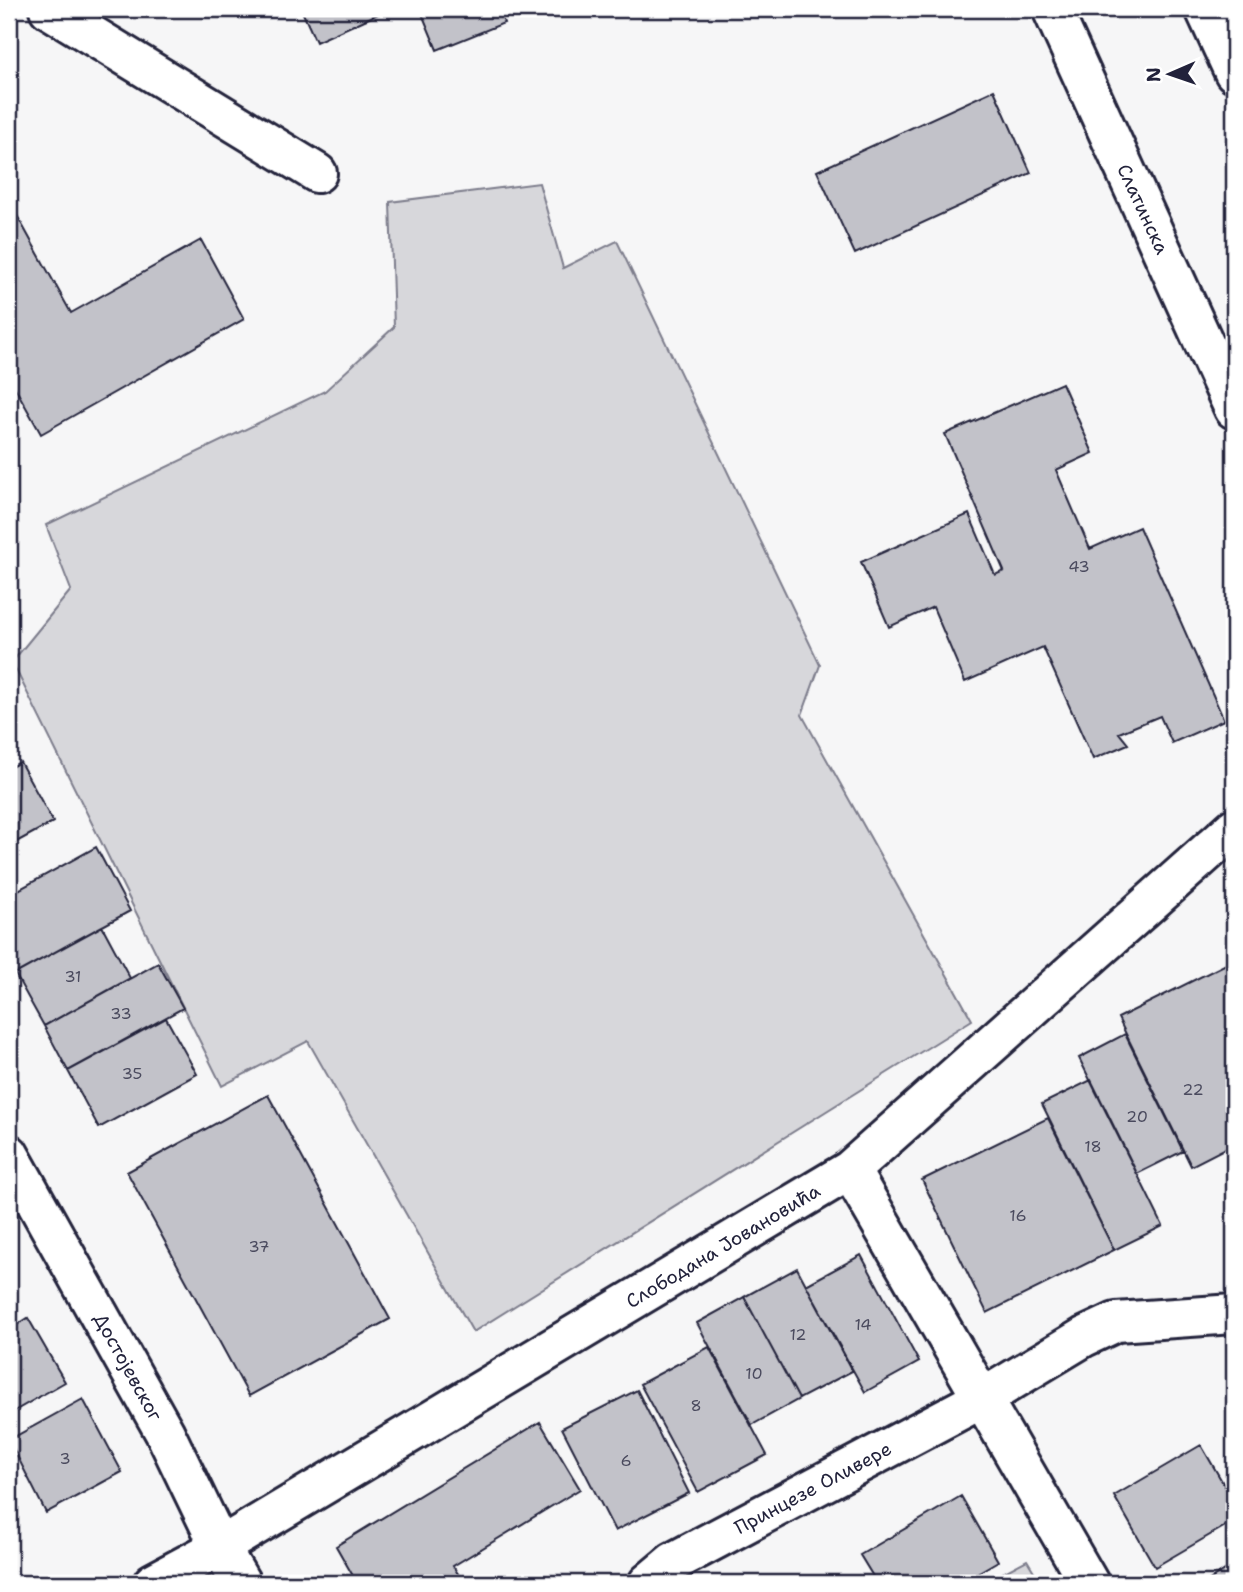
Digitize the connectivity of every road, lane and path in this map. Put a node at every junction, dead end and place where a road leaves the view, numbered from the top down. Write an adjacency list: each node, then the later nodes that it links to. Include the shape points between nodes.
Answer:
1 (49, 9): 5 (street)
2 (1052, 9): 6 (street, Слатинска)
3 (1205, 9): 4 (street)
4 (1234, 72)
5 (317, 173)
6 (1234, 409)
7 (1234, 828): 9 (street, Слободана Јовановића)
8 (9, 1154): 12 (street, Достојевског, via 165,1433)
9 (850, 1170): 11 (street); 12 (street, Слободана Јовановића)
10 (1234, 1314): 11 (street, Принцезе Оливере, via 1116,1322)
11 (982, 1398): 15 (street, Принцезе Оливере, via 673,1562); 16 (street)
12 (220, 1547): 13 (street, Слободана Јовановића); 14 (street, Достојевског)
13 (153, 1583)
14 (241, 1583)
15 (648, 1583)
16 (1089, 1583)

